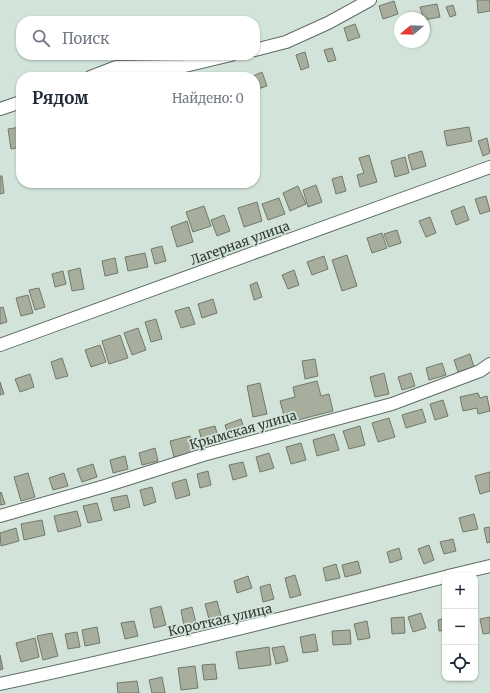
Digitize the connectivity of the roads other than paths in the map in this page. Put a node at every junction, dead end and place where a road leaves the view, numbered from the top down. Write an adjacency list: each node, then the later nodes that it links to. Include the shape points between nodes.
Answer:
1 (370, 0): 2 (street, via 286,42)
2 (260, 49)
3 (210, 60): 4 (street, via 185,66 116,67)
4 (103, 72)
5 (16, 104): 6 (street)
6 (0, 109)
7 (490, 167): 8 (street, Лагерная улица)
8 (0, 345)
9 (490, 364): 10 (street, Крымская улица, via 480,371 392,404 203,455)
10 (0, 516)
11 (490, 566): 12 (street, Короткая улица)
12 (459, 573)
13 (442, 577): 14 (street, Короткая улица, via 276,621)
14 (0, 684)

